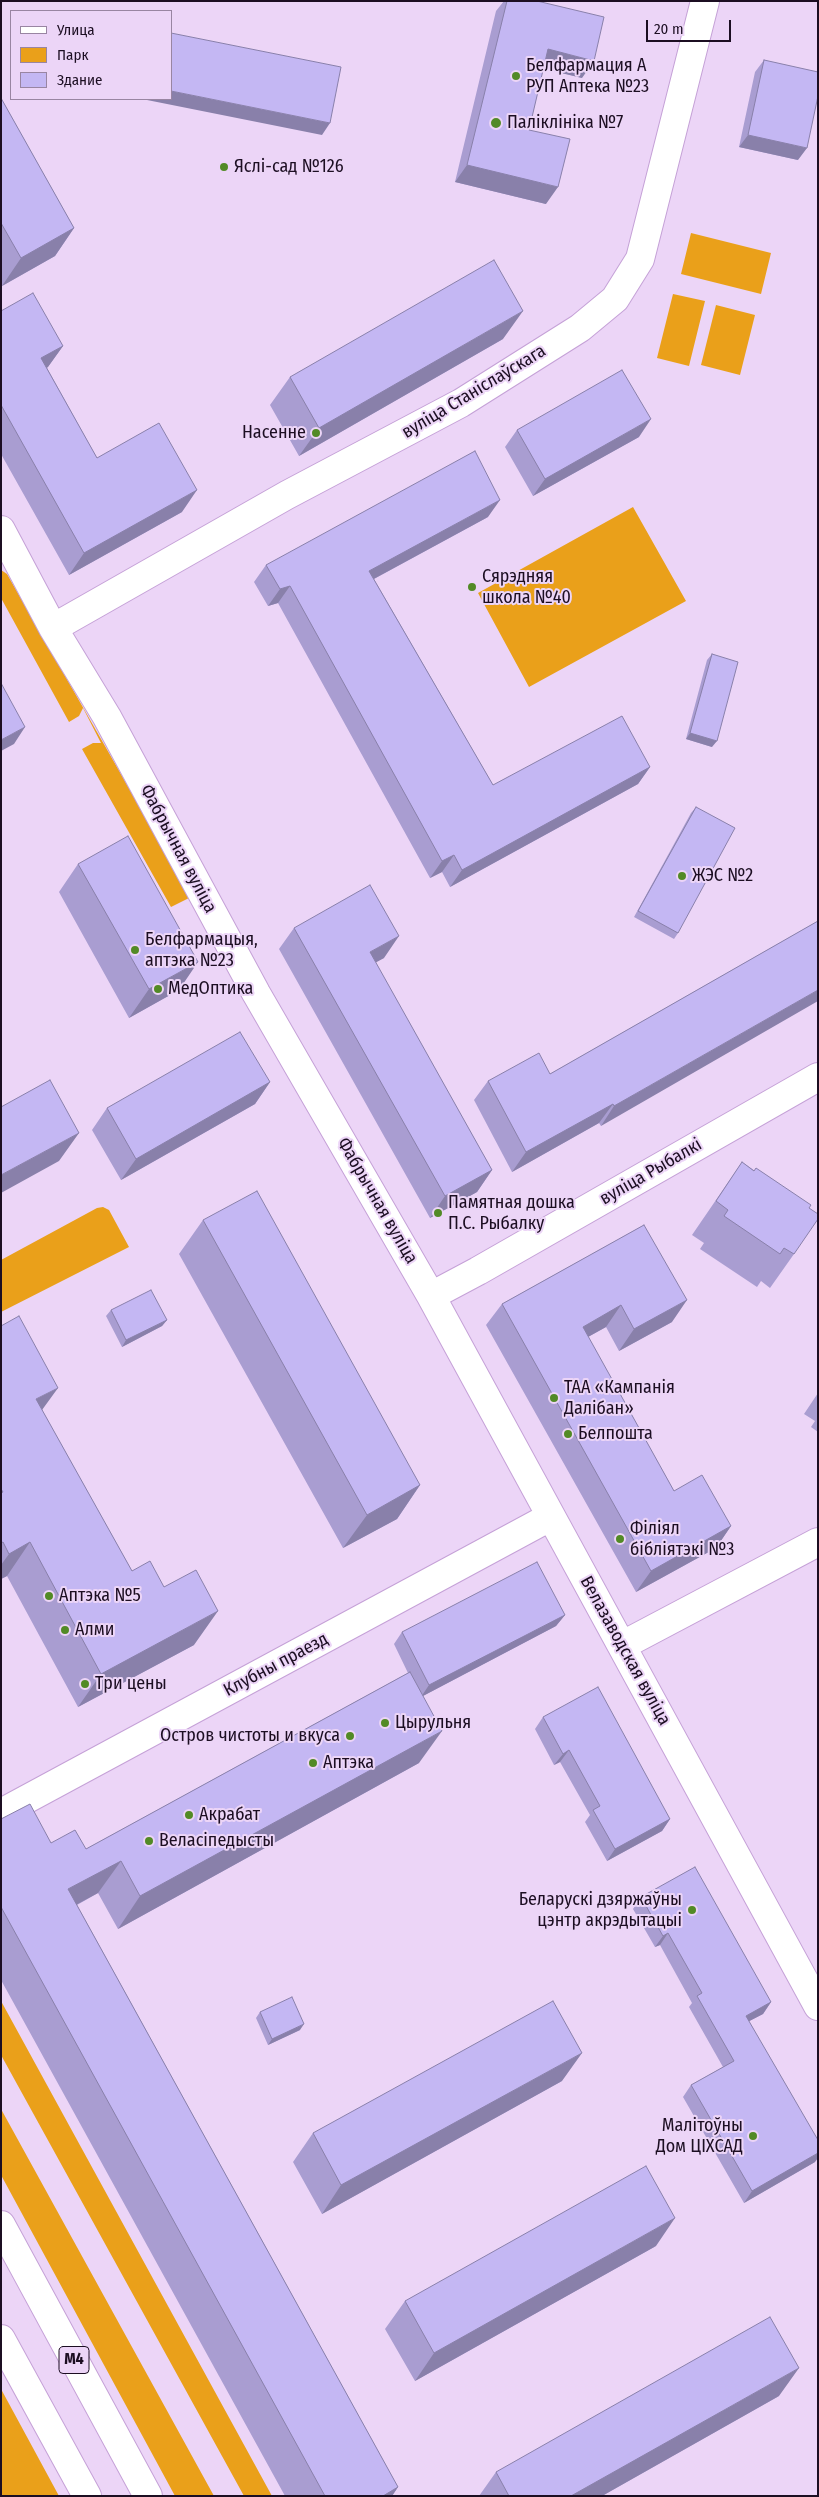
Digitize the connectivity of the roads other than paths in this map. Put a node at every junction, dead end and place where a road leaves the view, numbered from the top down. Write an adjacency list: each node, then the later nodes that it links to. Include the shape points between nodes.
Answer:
1 (705, 1): 3 (street, вуліца Станіслаўскага, via 640,259 615,299 580,328 461,403 288,495)
2 (1, 530): 3 (street, Фабрычная вуліца)
3 (53, 628): 5 (street, Фабрычная вуліца, via 107,717 256,993)
4 (818, 1077): 5 (street, вуліца Рыбалкі)
5 (431, 1296): 6 (street, Велазаводская вуліца)
6 (550, 1517): 8 (street, Велазаводская вуліца); 9 (street, Клубны праезд)
7 (818, 1542): 8 (street)
8 (623, 1646): 10 (street, Велазаводская вуліца)
9 (1, 1813)
10 (818, 2006)
11 (4, 2234): 14 (street, М4)
12 (1, 2339): 13 (street)
13 (87, 2496)
14 (148, 2496)

